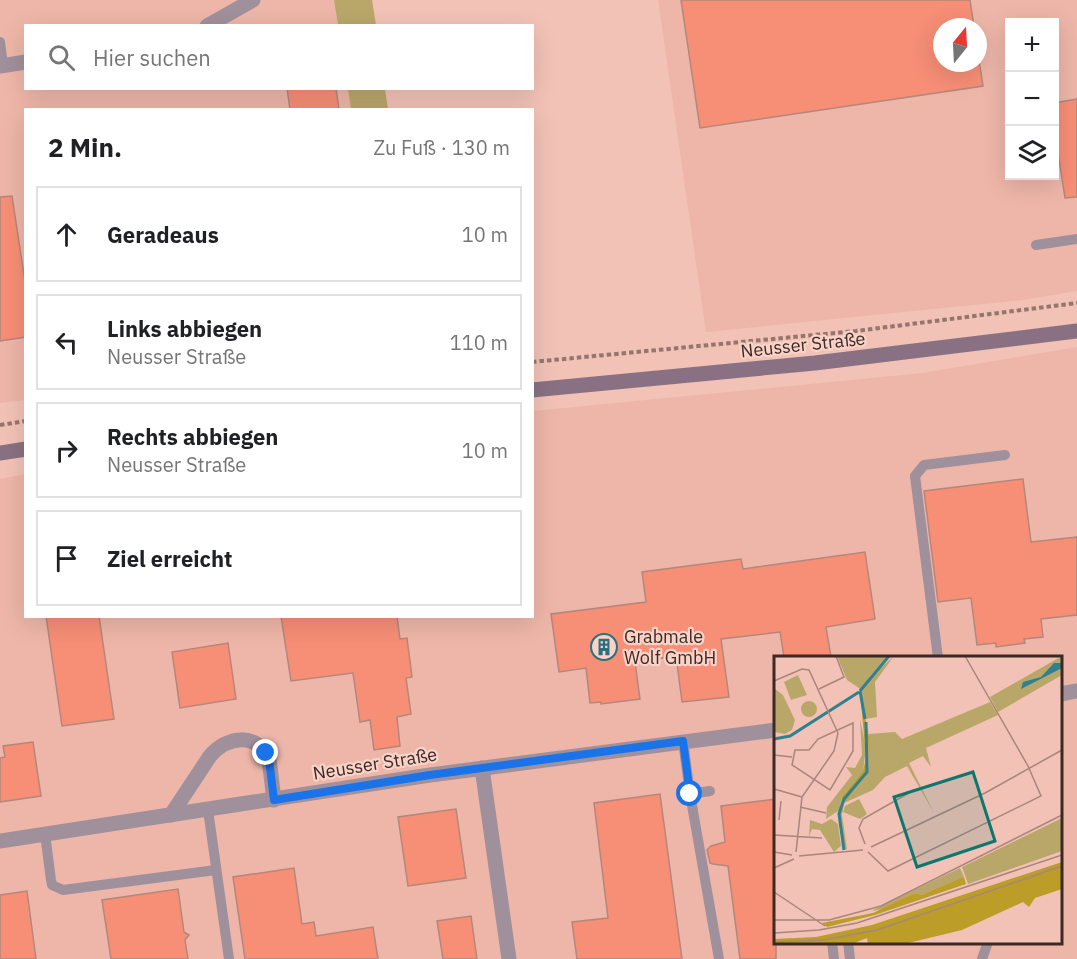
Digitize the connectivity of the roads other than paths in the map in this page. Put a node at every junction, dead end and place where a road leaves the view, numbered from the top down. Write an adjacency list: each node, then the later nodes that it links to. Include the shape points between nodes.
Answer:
1 (253, 0): 2 (street)
2 (211, 24)
3 (0, 42): 5 (lane)
4 (24, 62): 5 (street)
5 (2, 65)
6 (1077, 239): 7 (lane)
7 (1036, 245)
8 (1077, 331): 9 (main road, Neusser Straße, via 815,363)
9 (534, 390)
10 (24, 449): 11 (main road)
11 (0, 453)
12 (1005, 455): 13 (lane, via 924,465 915,476)
13 (938, 656)
14 (1077, 692): 15 (street)
15 (1062, 694)
16 (774, 730): 17 (street, Neusser Straße)
17 (683, 741): 18 (street, Neusser Straße); 20 (lane)
18 (482, 768): 21 (street, Neusser Straße); 31 (street)
19 (710, 791): 20 (lane)
20 (690, 794): 32 (lane)
21 (274, 800): 22 (street, Neusser Straße); 23 (street, via 269,759 263,748 241,739 232,740 216,748)
22 (208, 810): 23 (street, Neusser Straße); 26 (lane)
23 (171, 815): 24 (street, Neusser Straße)
24 (45, 834): 25 (street, Neusser Straße); 26 (lane, via 52,885 63,890)
25 (0, 841)
26 (216, 870): 30 (lane)
27 (832, 944): 33 (lane)
28 (848, 944): 34 (lane)
29 (987, 944): 35 (lane)
30 (229, 959)
31 (508, 959)
32 (719, 959)
33 (834, 959)
34 (850, 959)
35 (982, 959)

